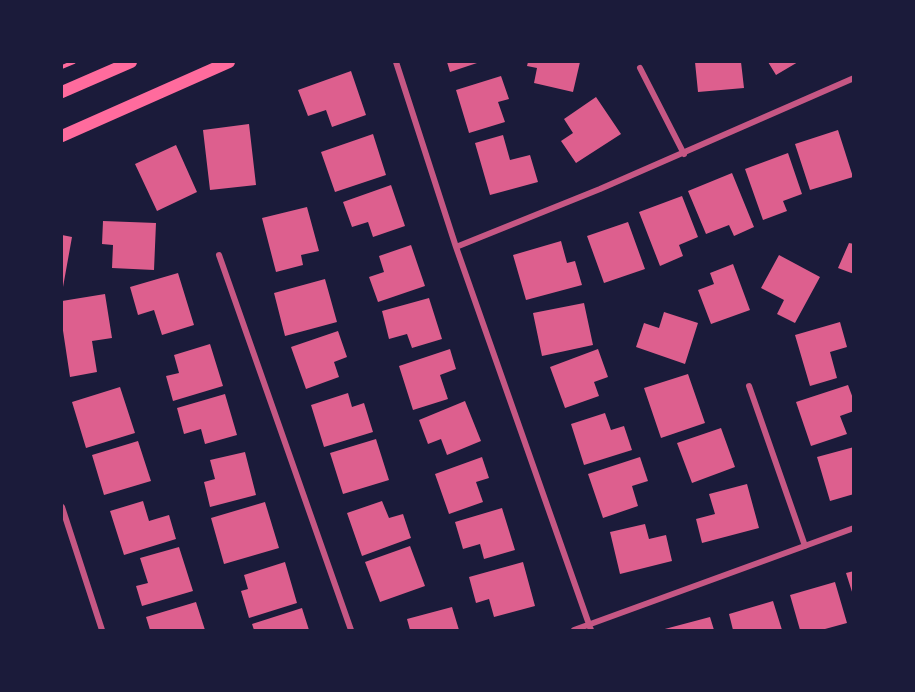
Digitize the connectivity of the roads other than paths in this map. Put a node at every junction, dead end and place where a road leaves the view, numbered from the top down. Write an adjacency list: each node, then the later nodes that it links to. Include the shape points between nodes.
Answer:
1 (131, 62): 6 (main road)
2 (229, 62): 7 (main road)
3 (396, 62): 9 (street)
4 (640, 68): 8 (street)
5 (854, 78): 8 (street)
6 (62, 92)
7 (62, 136)
8 (684, 154): 9 (street)
9 (456, 247): 15 (street)
10 (219, 255): 17 (street)
11 (749, 387): 14 (street)
12 (62, 507): 16 (street)
13 (854, 528): 14 (street)
14 (805, 546): 15 (street)
15 (590, 627): 18 (street)
16 (102, 630)
17 (351, 630)
18 (574, 630)

